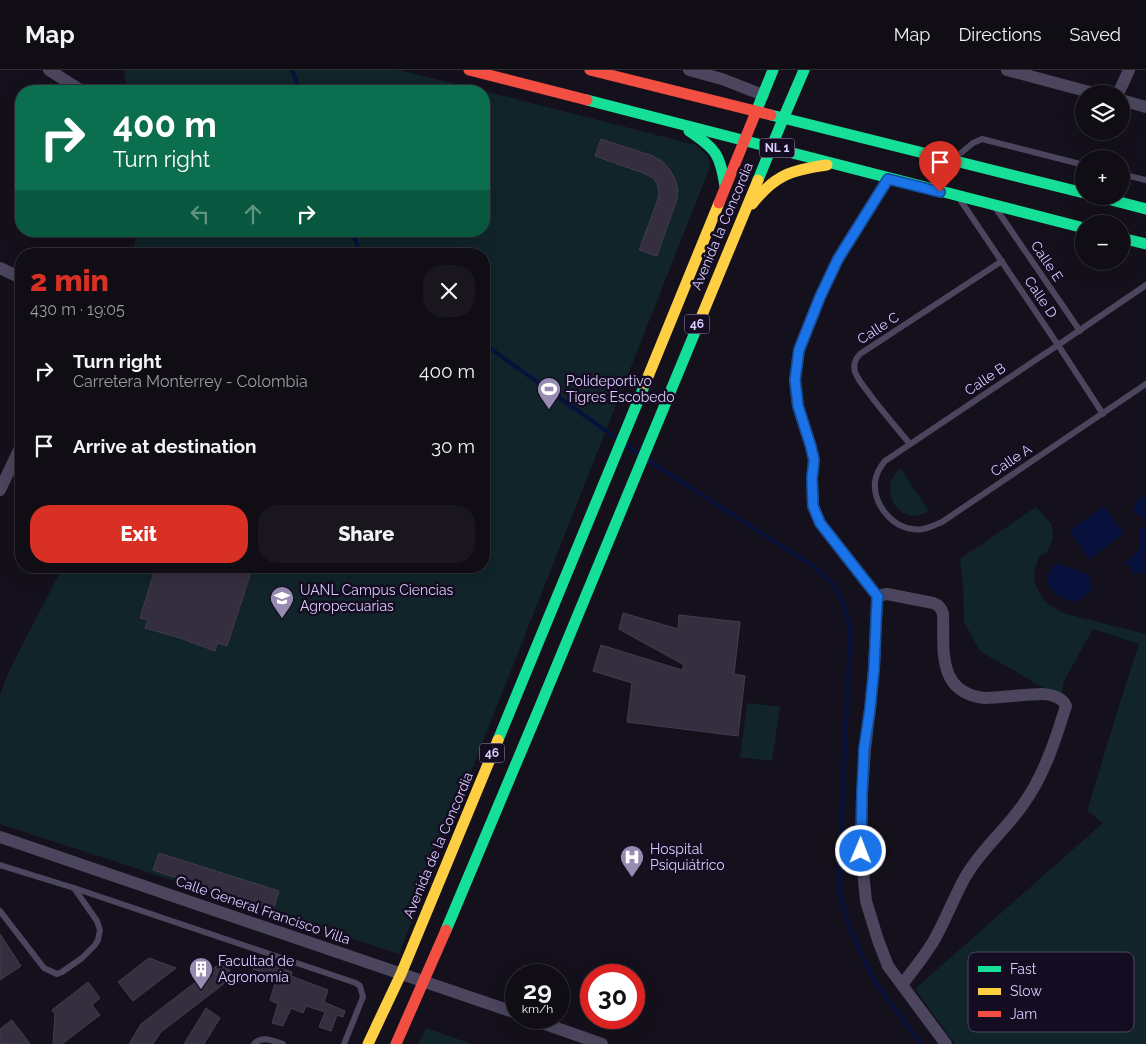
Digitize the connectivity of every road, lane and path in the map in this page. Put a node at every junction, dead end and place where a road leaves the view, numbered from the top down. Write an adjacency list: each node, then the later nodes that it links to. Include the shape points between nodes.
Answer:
1 (48, 70): 11 (street)
2 (469, 70): 19 (main road, NL 1)
3 (593, 70): 17 (main road, NL 1)
4 (689, 70): 10 (street)
5 (773, 70): 14 (main road, Avenida la Concordia / 46)
6 (804, 70): 18 (main road, Avenida la Concordia / 46)
7 (1007, 70): 9 (street)
8 (1129, 70): 12 (street)
9 (1040, 74): 13 (street)
10 (723, 75): 14 (street)
11 (72, 85)
12 (1122, 85)
13 (1075, 86)
14 (763, 95): 17 (main road, Avenida la Concordia / 46)
15 (1130, 103): 16 (street)
16 (1146, 107)
17 (756, 112): 18 (main road, NL 1); 20 (main road, Avenida la Concordia / 46)
18 (783, 119): 21 (main road, Avenida la Concordia / 46); 22 (main road, NL 1)
19 (678, 123): 20 (main road, NL 1); 28 (main road, via 713,149 720,159)
20 (744, 140): 21 (main road, NL 1); 28 (main road, Avenida la Concordia / 46)
21 (771, 147): 24 (main road, NL 1); 34 (main road, Avenida la Concordia / 46)
22 (953, 160): 23 (lane, via 982,140); 29 (main road, NL 1)
23 (1075, 163)
24 (832, 164): 26 (main road, NL 1); 34 (main road, via 785,174 768,186)
25 (1130, 176): 27 (lane)
26 (888, 179): 30 (main road, NL 1); 51 (street, via 838,259 820,297 799,350 795,380 798,406 814,460 813,506 820,523)
27 (1146, 180)
28 (725, 187): 48 (main road, Avenida la Concordia / 46)
29 (1075, 191)
30 (957, 196): 31 (main road, NL 1); 38 (lane, Calle D)
31 (994, 205): 35 (main road, NL 1); 42 (lane, Calle E)
32 (1130, 205): 33 (main road)
33 (1146, 209)
34 (743, 214): 57 (main road, Avenida la Concordia / 46)
35 (1075, 226)
36 (1130, 240): 37 (main road)
37 (1146, 244)
38 (1002, 262): 43 (lane, Calle D); 46 (lane, Calle C, via 858,356 854,365 860,382)
39 (0, 268): 40 (street)
40 (15, 275)
41 (1146, 285): 42 (lane, Calle B)
42 (1080, 331): 43 (lane, Calle B)
43 (1058, 346): 45 (lane, Calle D); 46 (lane, Calle B)
44 (1146, 384): 45 (lane, Calle A)
45 (1103, 414): 50 (lane, Calle A, via 927,529 899,525)
46 (910, 444): 50 (lane, Calle B, via 885,461 875,481 877,499)
47 (15, 458): 49 (street)
48 (613, 462): 56 (main road, Avenida de la Concordia / 46)
49 (0, 488)
50 (886, 513)
51 (878, 597): 58 (street, via 874,669 864,749 861,851 866,901 888,966); 58 (street, via 886,594 938,605 943,614 943,648 951,681 963,692 984,698 1045,694 1063,701 1066,706 1032,791 968,873 933,942)
52 (0, 837): 56 (street, Calle General Francisco Villa)
53 (0, 865): 54 (lane)
54 (74, 888): 55 (lane, via 100,930 95,945 57,974 44,968); 63 (lane, via 356,983 363,997)
55 (0, 911)
56 (401, 974): 57 (street, Calle General Francisco Villa); 64 (main road, Avenida de la Concordia / 46)
57 (424, 982): 59 (street, Calle General Francisco Villa); 65 (main road, 46)
58 (902, 985): 67 (street)
59 (505, 1009)
60 (559, 1029): 66 (street)
61 (254, 1044): 62 (lane, via 262,1039)
62 (283, 1044)
63 (344, 1044)
64 (368, 1044)
65 (396, 1044)
66 (602, 1044)
67 (946, 1044)

